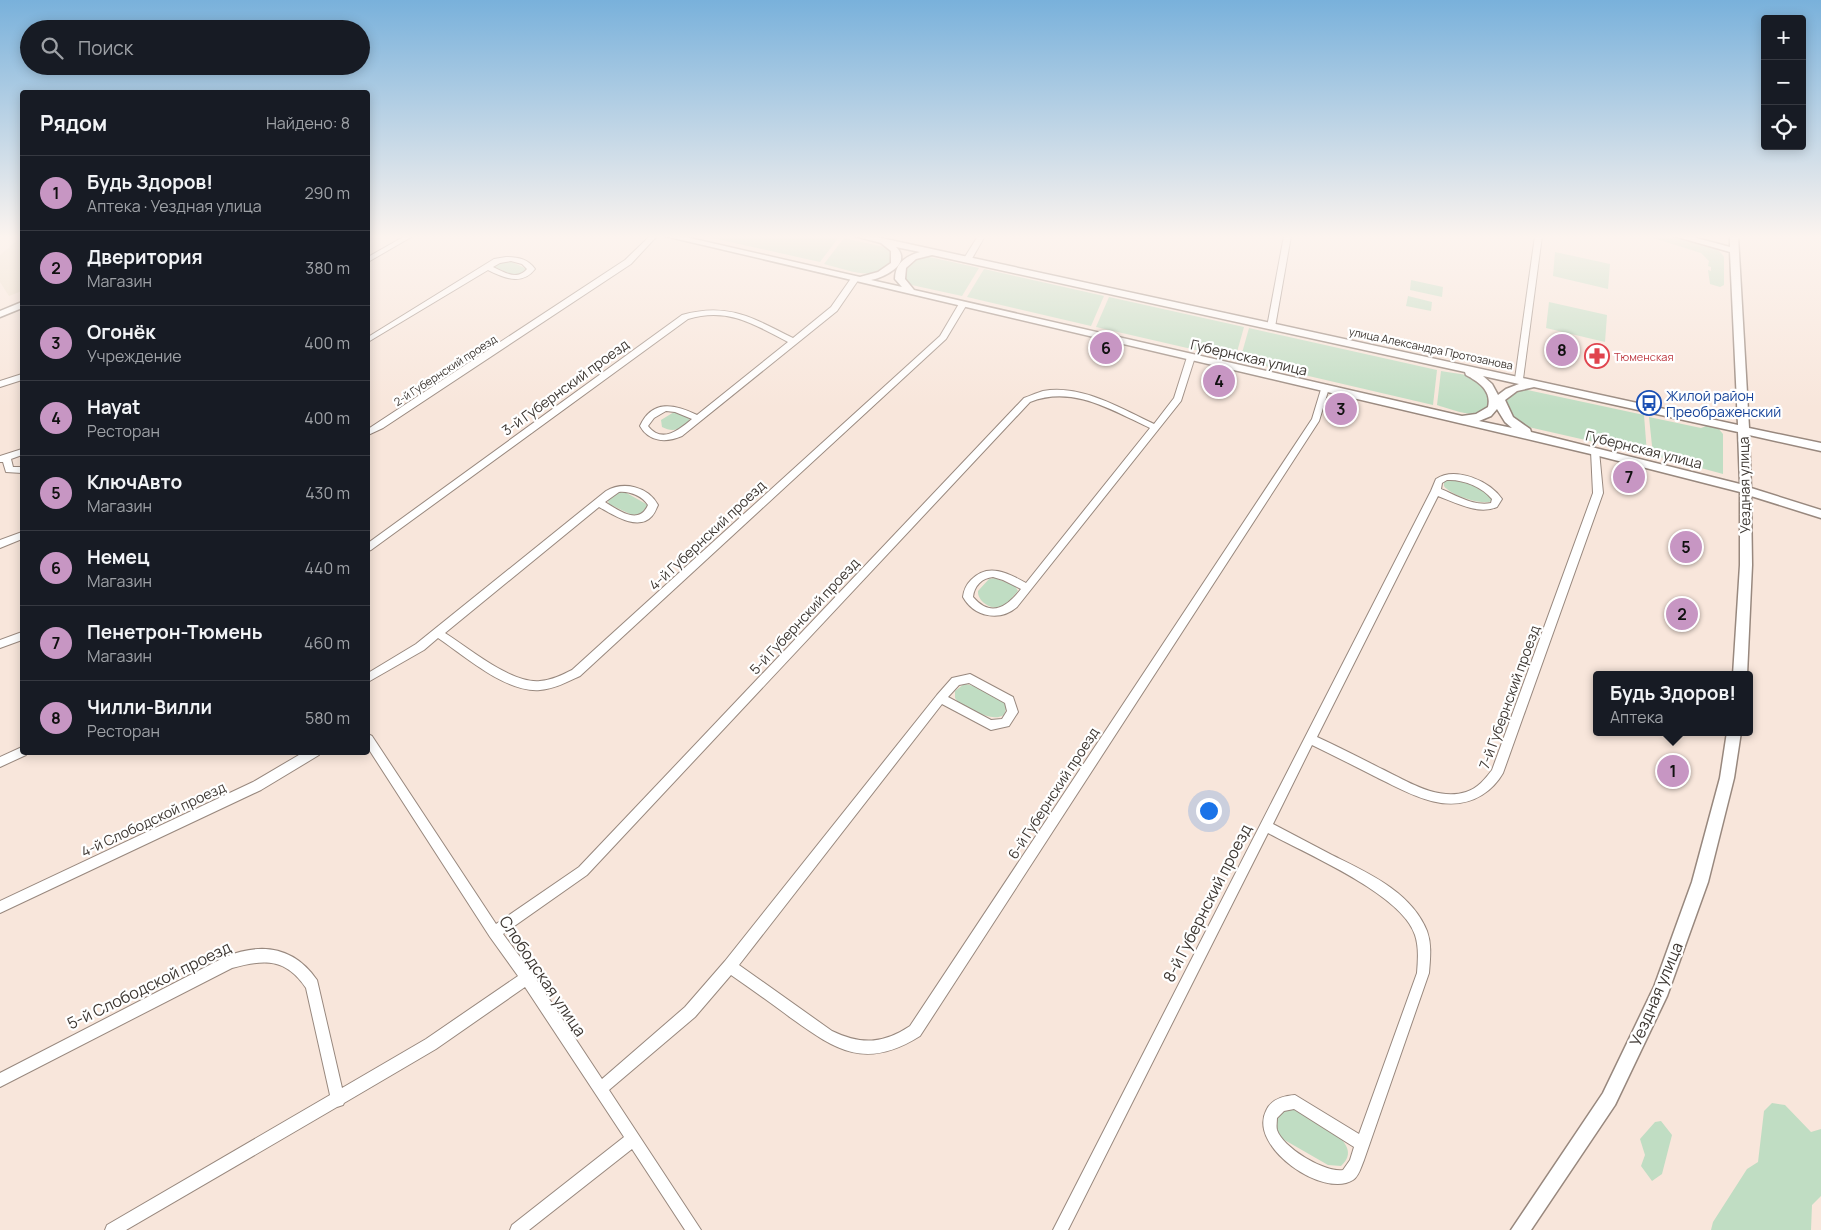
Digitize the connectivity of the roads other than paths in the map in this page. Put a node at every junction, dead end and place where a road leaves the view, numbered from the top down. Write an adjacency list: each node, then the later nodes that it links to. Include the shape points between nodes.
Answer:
1 (445, 293): 15 (street)
2 (580, 293): 28 (street, 2-й Губернский проезд)
3 (845, 293): 16 (street, via 834,309)
4 (917, 293): 10 (street, Губернская улица)
5 (1119, 293): 14 (street, улица Александра Протозанова)
6 (1277, 293): 14 (street)
7 (1531, 293): 20 (street)
8 (1737, 293): 27 (street, Уездная улица)
9 (20, 299): 11 (street)
10 (963, 304): 17 (street, Губернская улица); 43 (street, 4-й Губернский проезд, via 943,337 576,673 555,683 522,685 504,678)
11 (0, 306)
12 (20, 306): 13 (street)
13 (0, 314)
14 (1271, 327): 18 (street, улица Александра Протозанова)
15 (370, 339)
16 (793, 341): 24 (street); 41 (street, 3-й Губернский проезд, via 724,311 685,317)
17 (1191, 357): 23 (street, Губернская улица); 26 (street, via 1178,399)
18 (1457, 366): 20 (street, улица Александра Протозанова); 25 (street, via 1484,381 1492,390 1494,405 1489,413 1470,419)
19 (20, 378): 21 (street)
20 (1519, 379): 22 (street, улица Александра Протозанова)
21 (0, 384)
22 (1546, 386): 27 (street, улица Александра Протозанова); 29 (street, via 1517,387 1506,392 1500,400 1508,419)
23 (1325, 388): 25 (street, Губернская улица); 58 (street, 6-й Губернский проезд, via 1316,418 915,1031 902,1040 877,1048 839,1042)
24 (698, 419): 24 (street, via 669,438 657,436 644,426 658,412 668,408 679,409)
25 (1456, 419): 29 (street, Губернская улица)
26 (1154, 427): 42 (street); 57 (street, 5-й Губернский проезд, via 1074,394 1049,392 1027,400 583,871)
27 (1743, 430): 30 (street, улица Александра Протозанова); 35 (street, Уездная улица)
28 (370, 431)
29 (1538, 438): 31 (street, Губернская улица)
30 (1821, 447)
31 (1595, 451): 35 (street, Губернская улица); 50 (street, 7-й Губернский проезд, via 1598,493 1497,773 1490,784 1464,799 1439,799)
32 (20, 453): 33 (street)
33 (3, 458): 34 (street, via 9,470)
34 (20, 470)
35 (1746, 489): 38 (street, Губернская улица); 46 (street, Уездная улица)
36 (1436, 491): 36 (street, via 1482,508 1497,503 1491,490 1453,476 1438,481); 50 (street)
37 (598, 502): 37 (street, via 630,519 648,514 653,505 648,498 627,488 615,490); 43 (street)
38 (1821, 514)
39 (20, 537): 40 (street)
40 (0, 544)
41 (370, 547)
42 (1027, 588): 42 (street, via 989,572 978,578 968,597 970,602 986,611 1000,614 1011,608)
43 (438, 633): 47 (street)
44 (20, 637): 45 (street)
45 (0, 644)
46 (1740, 671)
47 (370, 677)
48 (941, 698): 48 (street, via 991,725 1005,723 1013,712 1004,696 970,678 956,680); 58 (street)
49 (1733, 736): 69 (street, Уездная улица, via 1727,778 1700,882 1661,990 1609,1100)
50 (1310, 739): 55 (street)
51 (370, 741): 57 (street, Слободская улица)
52 (20, 753): 54 (street)
53 (310, 755): 56 (street, 4-й Слободской проезд, via 257,786)
54 (0, 762)
55 (1264, 826): 64 (street, 8-й Губернский проезд, via 1386,890 1408,910 1421,935 1425,955 1423,974); 68 (street, 8-й Губернский проезд)
56 (0, 907)
57 (494, 933): 59 (street, Слободская улица)
58 (730, 966): 61 (street, via 690,1012)
59 (527, 978): 61 (street, Слободская улица); 62 (street, via 431,1044)
60 (0, 1080): 62 (street, 5-й Слободской проезд, via 230,962 244,957 274,956 297,965 312,985)
61 (600, 1089): 63 (street, Слободская улица)
62 (338, 1100): 65 (street)
63 (634, 1138): 66 (street); 67 (street, Слободская улица)
64 (1362, 1144): 64 (street, 8-й Губернский проезд, via 1295,1102 1285,1102 1271,1113 1271,1133 1277,1143 1330,1178 1348,1174)
65 (112, 1230)
66 (517, 1230)
67 (694, 1230)
68 (1060, 1230)
69 (1520, 1230)

